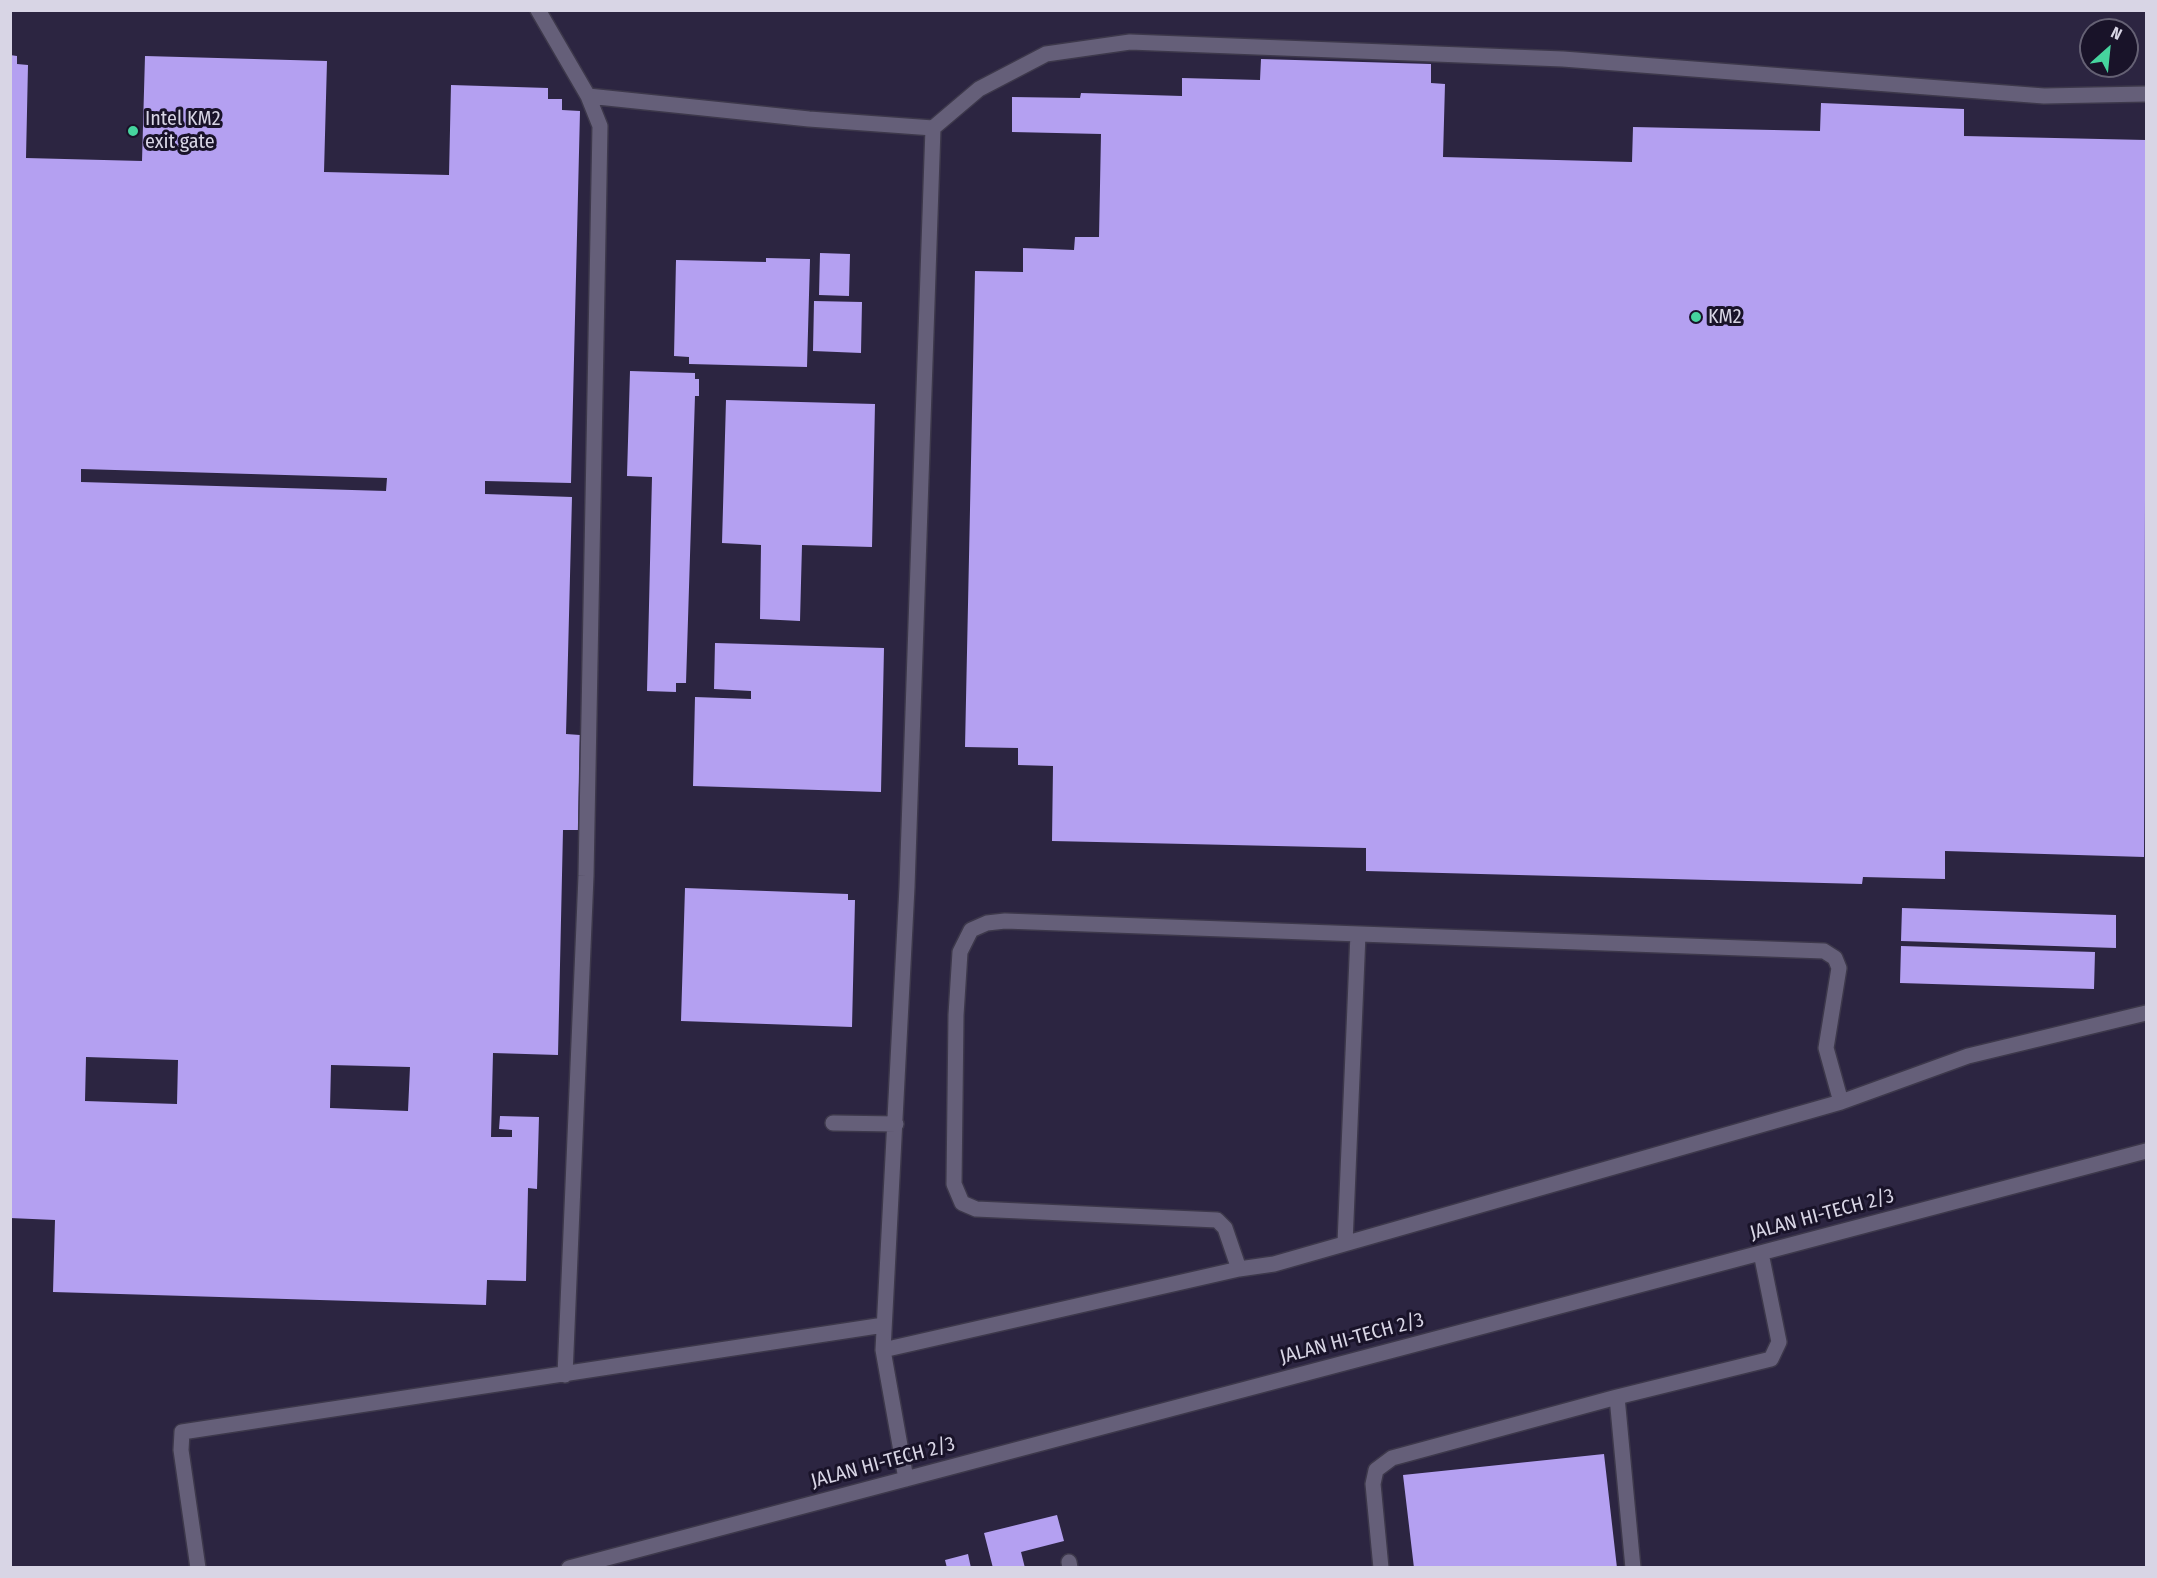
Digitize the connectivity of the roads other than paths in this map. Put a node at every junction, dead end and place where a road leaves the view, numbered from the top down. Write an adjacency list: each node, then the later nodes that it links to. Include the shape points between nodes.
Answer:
1 (538, 10): 3 (street)
2 (2146, 94): 4 (street, via 2044,96 1563,59 1130,42 1046,54 979,89)
3 (588, 96): 4 (street); 16 (street, via 600,126 600,138 586,876)
4 (933, 128): 9 (street)
5 (1358, 934): 7 (street, via 1824,951 1835,958 1839,968 1826,1048); 11 (street); 13 (street, via 1005,921 971,930 960,952 954,1184 962,1203 976,1209 1217,1220 1225,1228)
6 (2146, 1013): 7 (street, via 1968,1056)
7 (1841, 1102): 11 (street)
8 (833, 1123): 9 (street)
9 (896, 1124): 14 (street)
10 (2146, 1151): 12 (street, JALAN HI-TECH 2/3)
11 (1345, 1243): 13 (street, via 1274,1264)
12 (1761, 1253): 17 (street, via 1779,1342 1771,1359); 18 (street, JALAN HI-TECH 2/3)
13 (1239, 1269): 15 (street)
14 (884, 1325): 15 (street); 16 (street)
15 (883, 1350): 18 (street)
16 (565, 1375): 19 (street, via 182,1432 181,1450)
17 (1617, 1397): 21 (street, via 1392,1458 1376,1470 1372,1484); 22 (street)
18 (906, 1479): 20 (street, JALAN HI-TECH 2/3)
19 (198, 1568)
20 (569, 1568)
21 (1381, 1568)
22 (1633, 1568)

